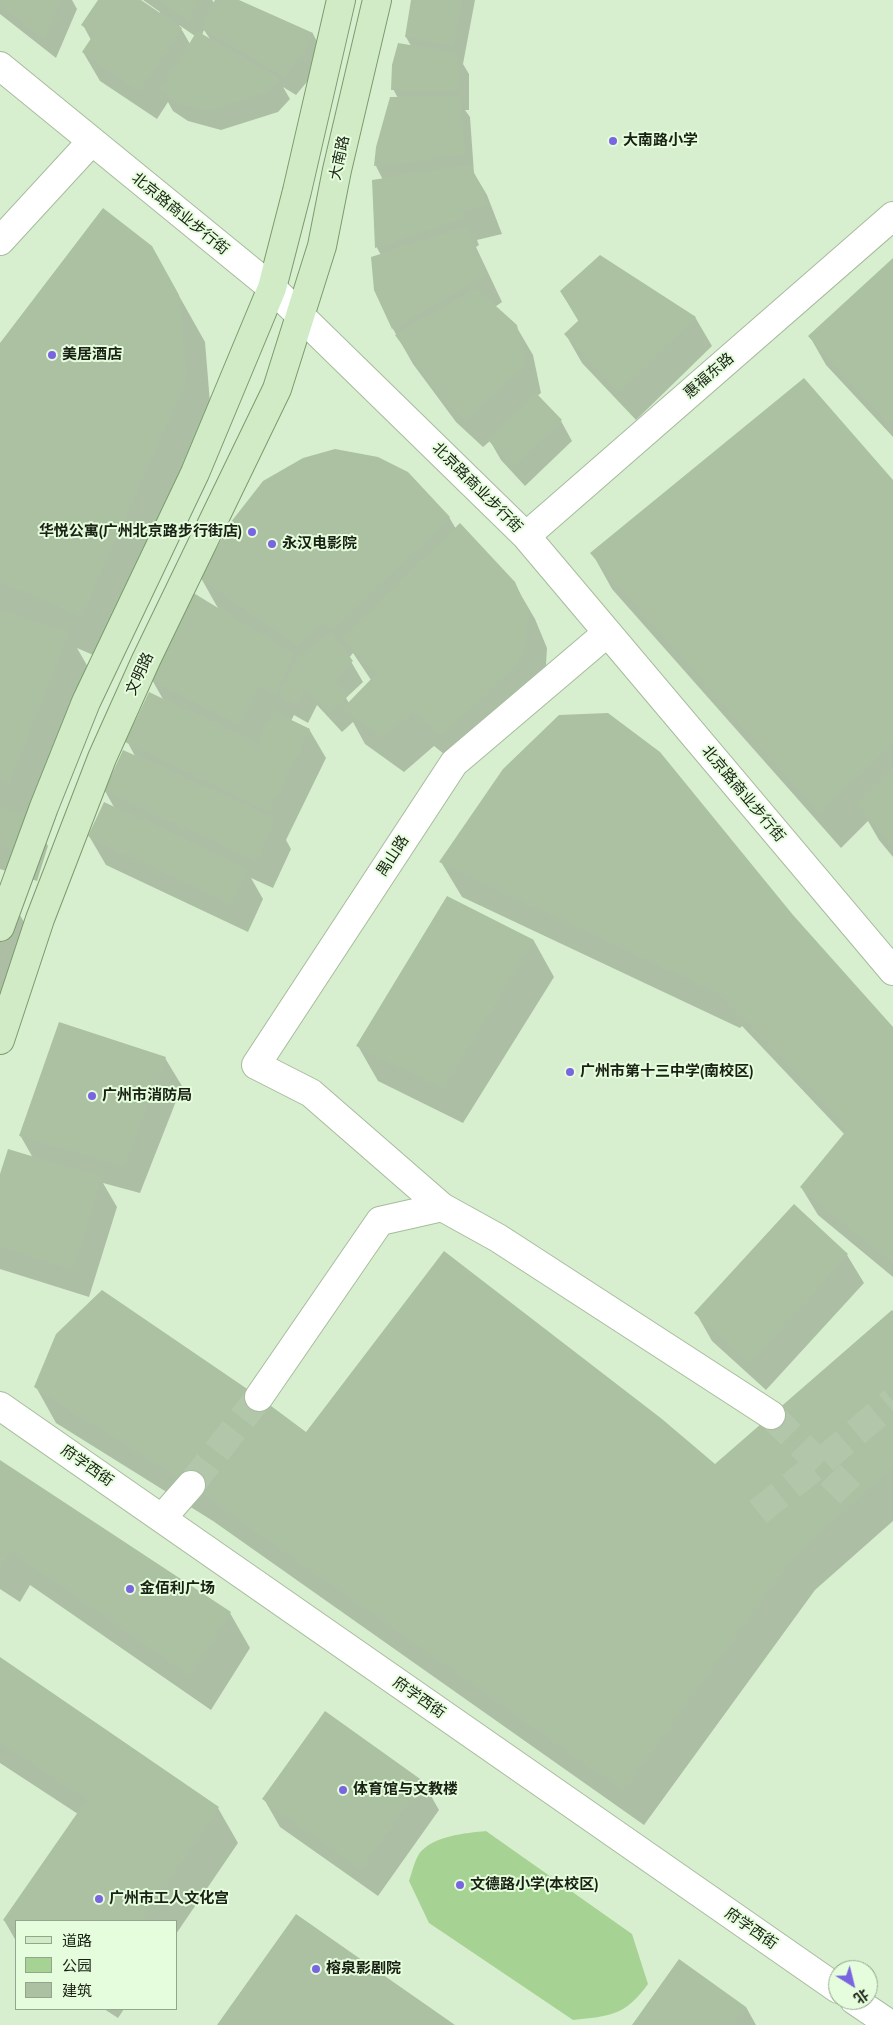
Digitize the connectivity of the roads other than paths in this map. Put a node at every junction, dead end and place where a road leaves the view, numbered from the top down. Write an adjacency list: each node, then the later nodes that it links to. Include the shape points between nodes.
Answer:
1 (341, 0): 7 (main road)
2 (377, 0): 8 (main road, 大南路, via 322,246)
3 (0, 66): 4 (street, 北京路商业步行街)
4 (91, 142): 6 (street); 7 (street, 北京路商业步行街)
5 (893, 216): 9 (street, 惠福东路)
6 (0, 241)
7 (272, 288): 8 (street, 北京路商业步行街); 11 (main road, via 195,473 86,702)
8 (302, 315): 9 (street, 北京路商业步行街); 13 (main road, 文明路, via 277,389 102,758 40,920)
9 (526, 536): 10 (street, 北京路商业步行街)
10 (607, 634): 12 (street, 北京路商业步行街); 14 (street, 禺山路, via 454,763 256,1065 311,1093)
11 (0, 927)
12 (893, 971)
13 (0, 1040)
14 (442, 1207): 15 (street, via 380,1221); 17 (street, 禺山路, via 498,1238)
15 (259, 1397)
16 (0, 1406): 19 (street, 府学西街)
17 (771, 1415)
18 (191, 1486): 19 (street)
19 (162, 1518): 20 (street, 府学西街)
20 (828, 1982)
21 (858, 2011): 22 (street)
22 (891, 2025)

